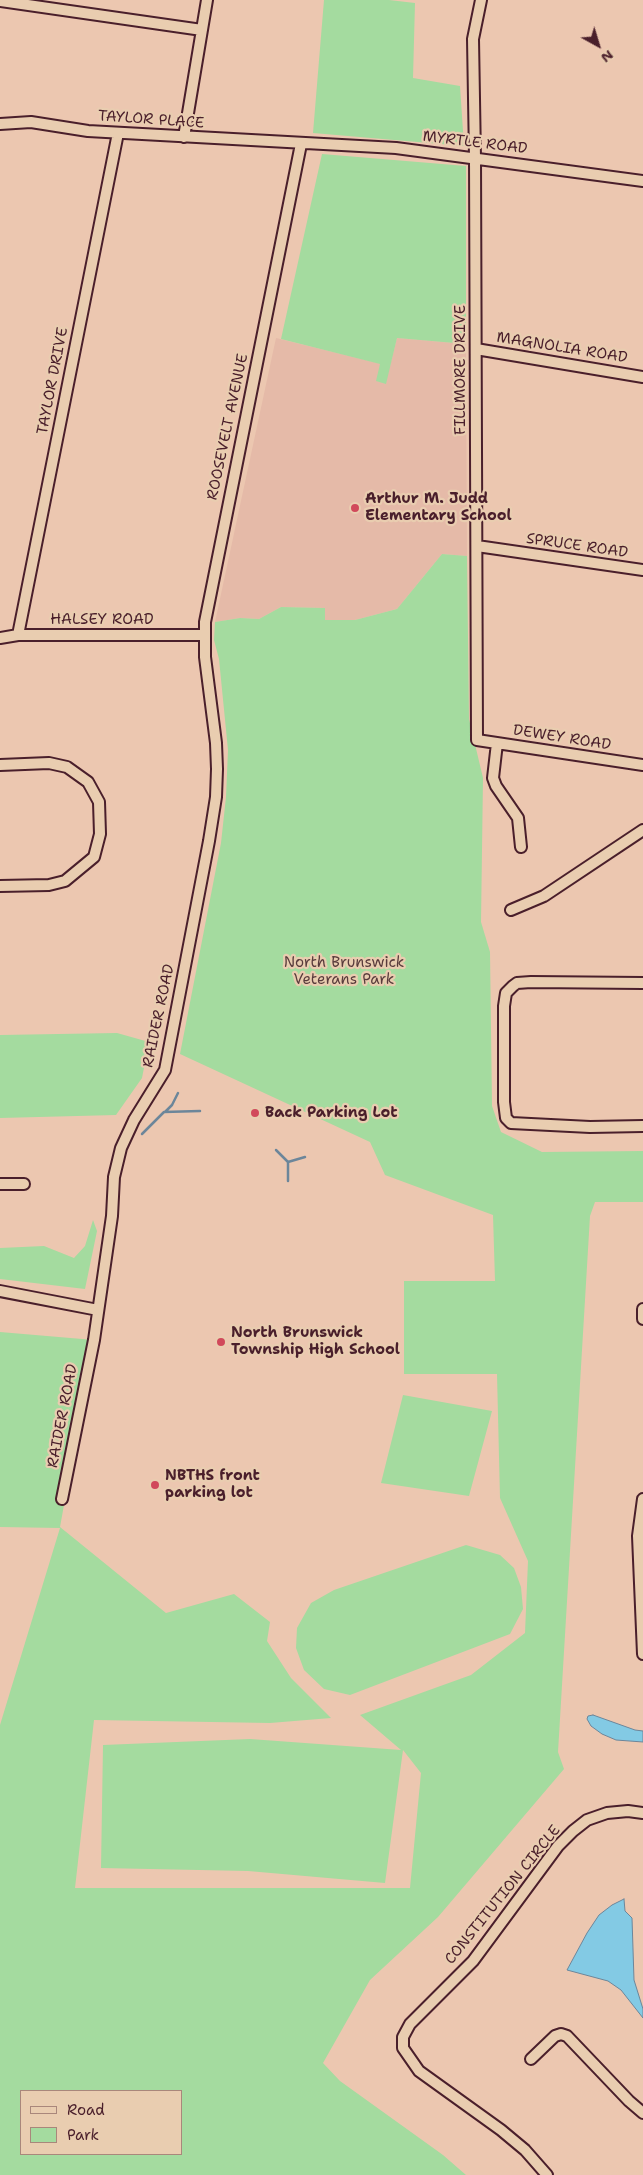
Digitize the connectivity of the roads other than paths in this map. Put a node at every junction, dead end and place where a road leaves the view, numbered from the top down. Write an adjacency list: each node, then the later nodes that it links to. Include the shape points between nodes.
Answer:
1 (207, 0): 4 (street)
2 (480, 0): 9 (street, FILLMORE DRIVE, via 473,39)
3 (0, 1): 4 (street)
4 (202, 30): 7 (street)
5 (0, 124): 6 (street, TAYLOR PLACE, via 31,122)
6 (118, 133): 7 (street, TAYLOR PLACE); 15 (street, TAYLOR DRIVE)
7 (184, 138): 8 (street, TAYLOR PLACE)
8 (302, 144): 9 (street, MYRTLE ROAD, via 396,148); 16 (street, ROOSEVELT AVENUE, via 213,575)
9 (475, 158): 10 (street, MYRTLE ROAD); 11 (street, FILLMORE DRIVE)
10 (643, 181)
11 (476, 350): 12 (street, MAGNOLIA ROAD); 13 (street, FILLMORE DRIVE)
12 (643, 377)
13 (477, 546): 14 (street, SPRUCE ROAD); 19 (street, FILLMORE DRIVE)
14 (643, 570)
15 (18, 635): 16 (street, HALSEY ROAD); 17 (street, HALSEY ROAD)
16 (204, 635): 18 (street, ROOSEVELT AVENUE)
17 (0, 638)
18 (213, 719): 33 (street, RAIDER ROAD, via 216,798 171,1044 165,1070 121,1148 114,1177 112,1216)
19 (477, 740): 20 (street, DEWEY ROAD)
20 (497, 743): 22 (street, DEWEY ROAD); 24 (street, via 493,778 518,818)
21 (0, 765): 25 (street, via 49,763 67,767 88,782 99,802 100,834 94,857 65,882)
22 (643, 765)
23 (643, 830): 26 (street, via 544,896)
24 (521, 846)
25 (0, 886)
26 (511, 910)
27 (643, 983): 28 (street, via 517,984 506,993 504,1015 504,1102 506,1118 511,1123)
28 (643, 1126)
29 (0, 1184): 30 (street)
30 (24, 1184)
31 (0, 1291): 33 (street)
32 (643, 1309): 34 (street)
33 (98, 1310): 35 (street, RAIDER ROAD)
34 (643, 1319)
35 (62, 1499)
36 (643, 1500): 37 (street, via 638,1536)
37 (643, 1654)
38 (643, 1813): 41 (street, CONSTITUTION CIRCLE, via 606,1813 587,1820 558,1846 473,1961 410,2024 403,2038 403,2048 418,2071 525,2150)
39 (531, 2059): 40 (street, via 555,2036 567,2036)
40 (643, 2113)
41 (547, 2175)

